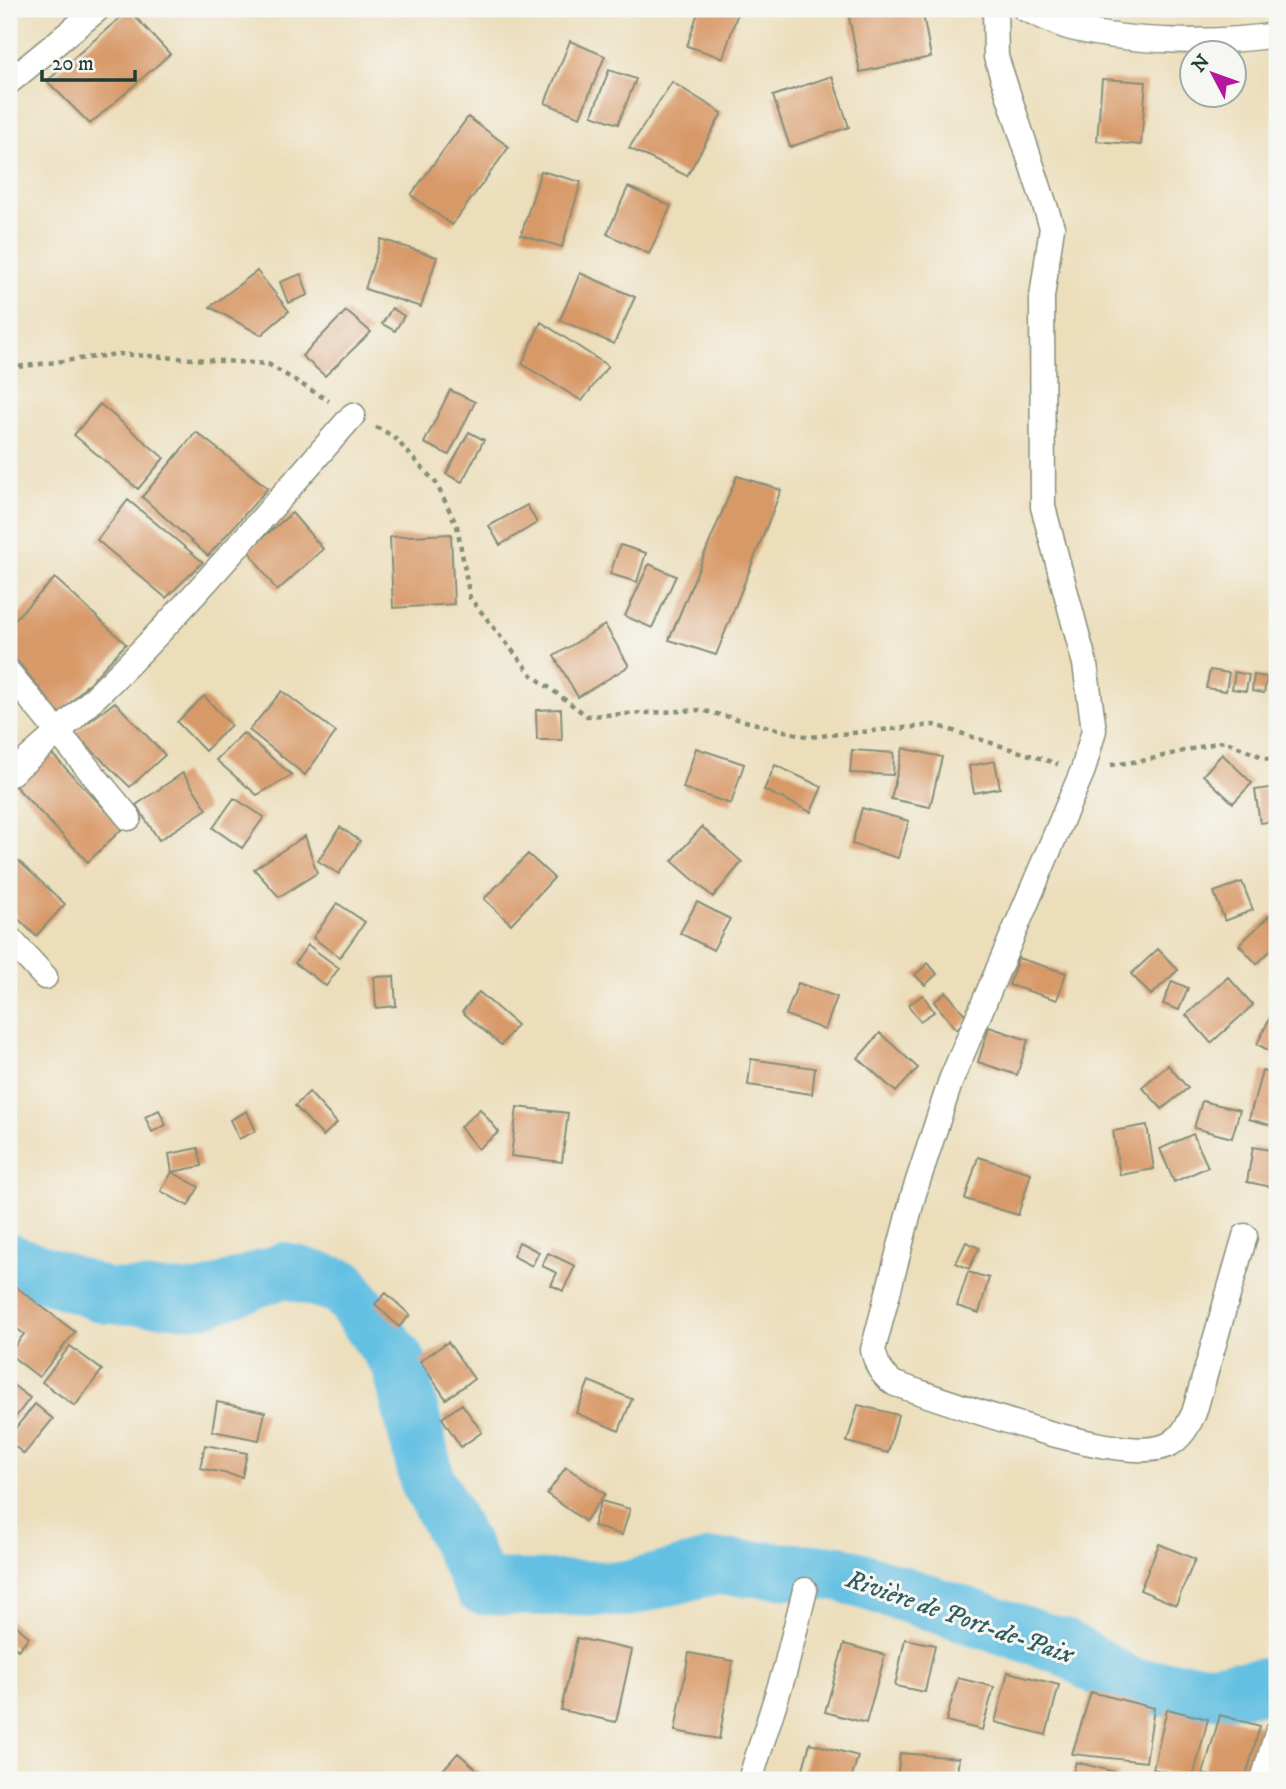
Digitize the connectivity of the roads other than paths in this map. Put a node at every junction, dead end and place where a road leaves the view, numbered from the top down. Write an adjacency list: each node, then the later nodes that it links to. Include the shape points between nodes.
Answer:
1 (98, 9): 5 (street)
2 (995, 9): 13 (street, via 996,57 1052,227 1042,297 1043,508 1085,664 1094,730 1083,771 951,1080 914,1193 873,1350 877,1366 884,1378 895,1384 1089,1445 1127,1450 1167,1446 1184,1433 1194,1413)
3 (1026, 9): 4 (street, via 1069,27 1136,37 1238,41)
4 (1277, 35)
5 (9, 82)
6 (353, 415): 8 (street, via 179,613)
7 (9, 673): 8 (street)
8 (59, 733): 9 (street); 10 (street)
9 (9, 775)
10 (129, 818)
11 (9, 938): 12 (street)
12 (45, 977)
13 (1245, 1236)
14 (805, 1590): 16 (street)
15 (1277, 1733): 17 (street)
16 (751, 1780)
17 (1262, 1780)

